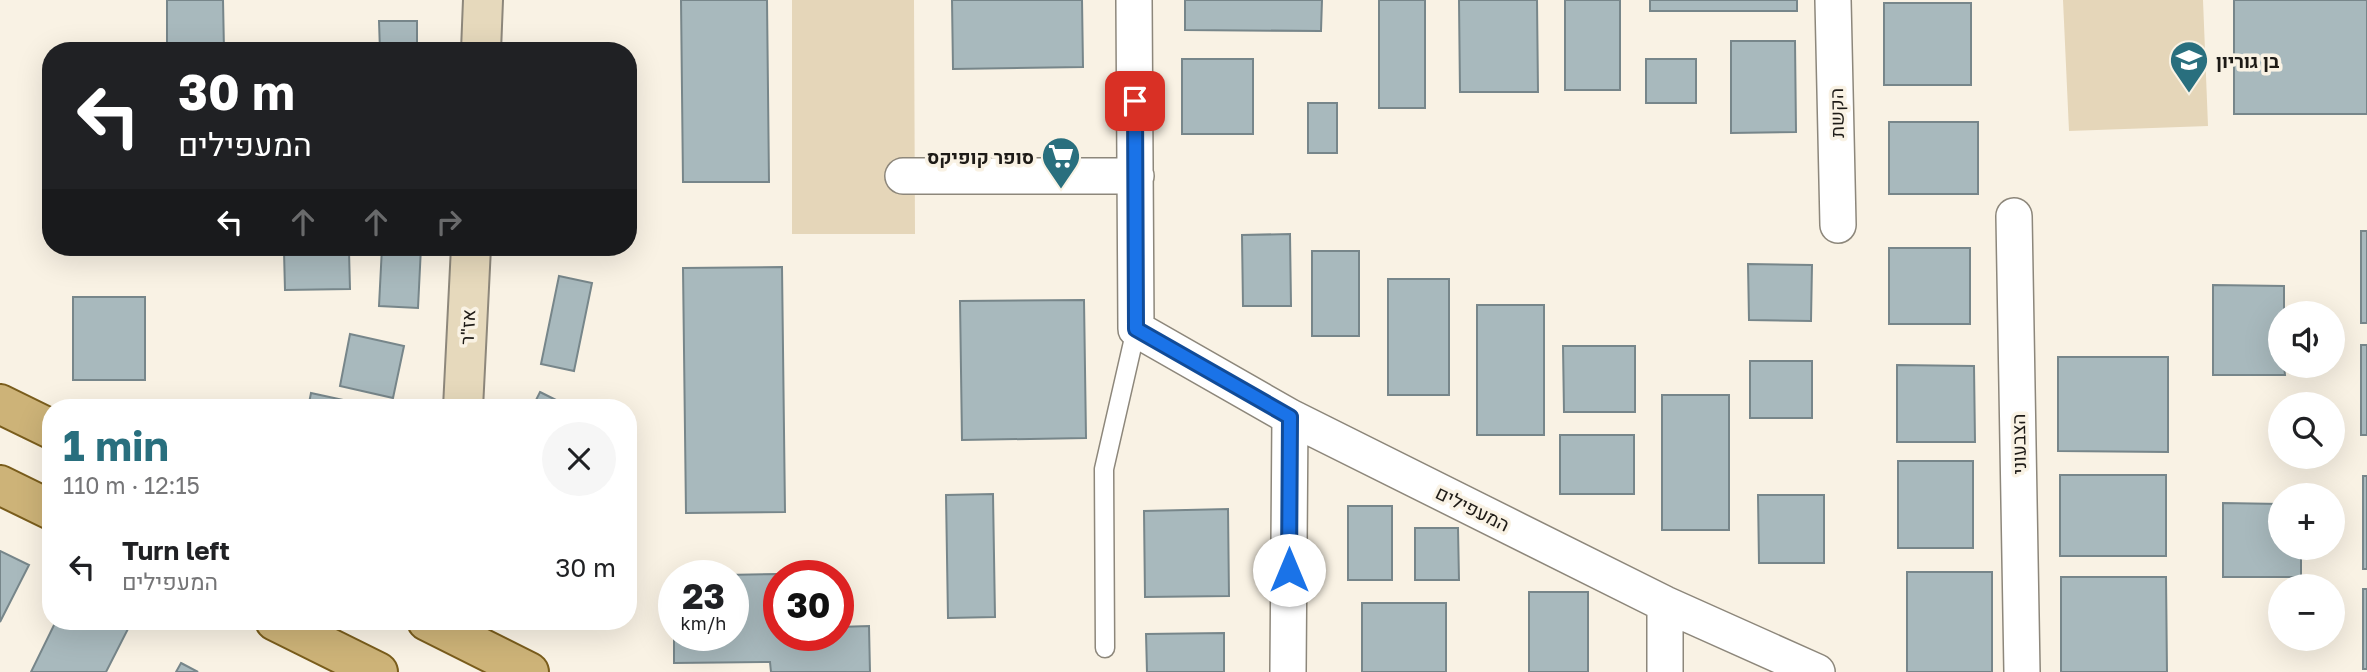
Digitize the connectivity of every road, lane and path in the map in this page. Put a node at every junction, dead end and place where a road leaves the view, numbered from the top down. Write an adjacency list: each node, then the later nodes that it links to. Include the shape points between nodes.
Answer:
1 (483, 0): 4 (street)
2 (1134, 0): 6 (street)
3 (1833, 0): 8 (street, הקשת)
4 (481, 42)
5 (903, 176): 6 (street)
6 (1136, 176): 10 (street)
7 (2014, 216): 26 (street, הצבעוני)
8 (1838, 225)
9 (471, 256): 11 (street, אז"ר)
10 (1136, 329): 13 (street, המעפילים); 20 (lane, via 1104,469)
11 (463, 399)
12 (0, 404): 14 (main road)
13 (1290, 417): 17 (street, המעפילים); 23 (street)
14 (42, 425)
15 (0, 485): 16 (main road)
16 (42, 506)
17 (1665, 604): 24 (street); 25 (street, המעפילים)
18 (293, 630): 21 (main road)
19 (445, 630): 22 (main road)
20 (1105, 648)
21 (378, 672)
22 (529, 672)
23 (1288, 672)
24 (1665, 672)
25 (1817, 672)
26 (2022, 672)

